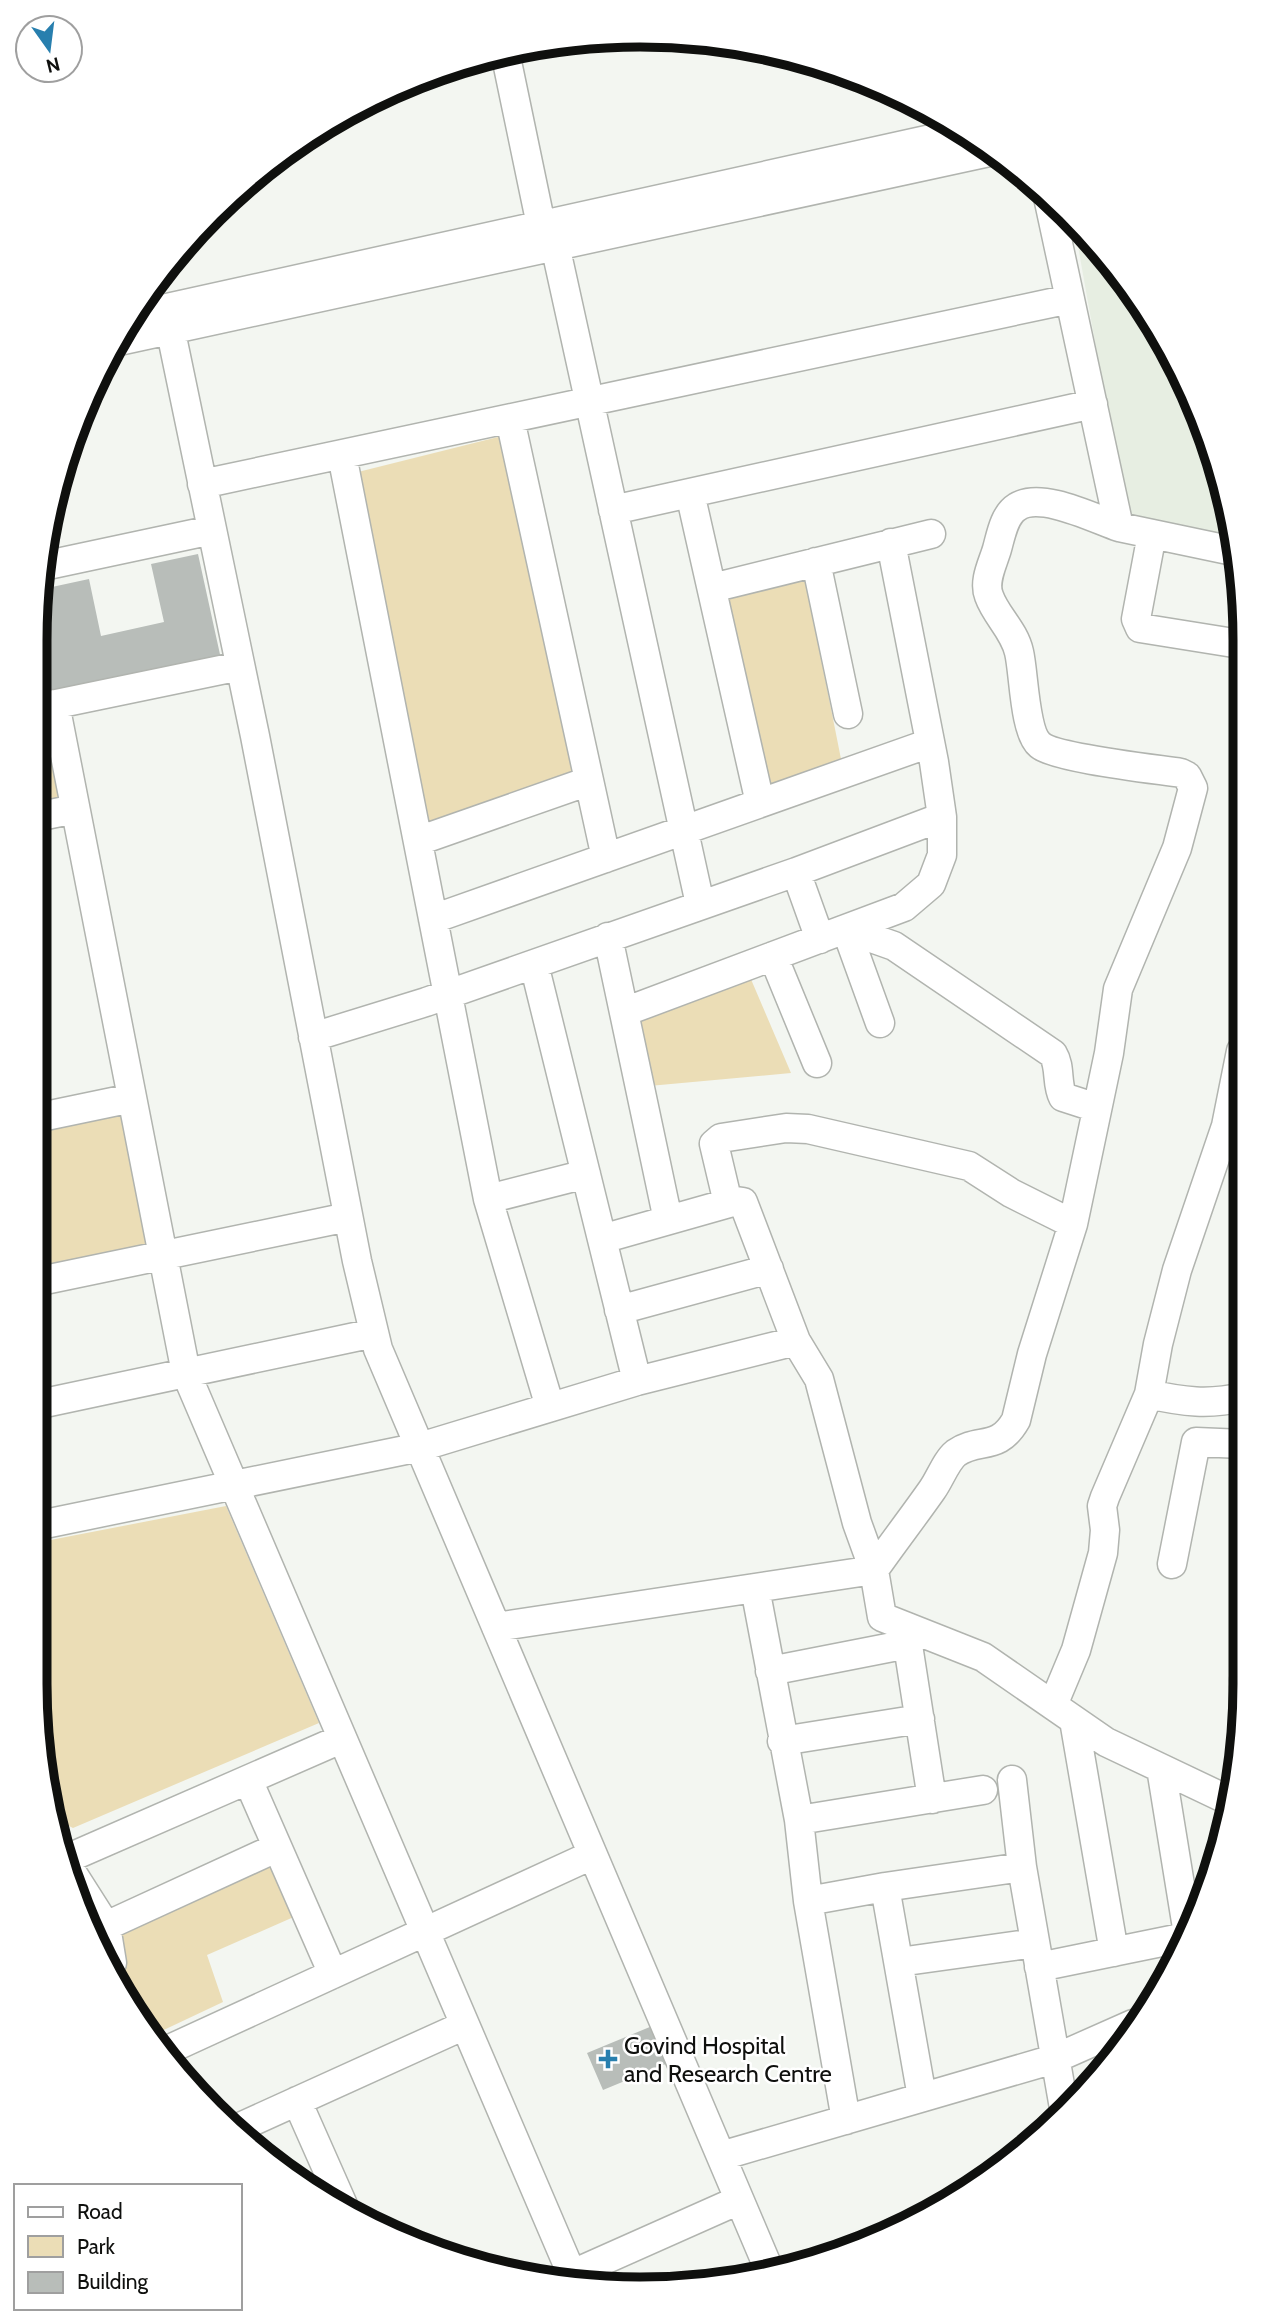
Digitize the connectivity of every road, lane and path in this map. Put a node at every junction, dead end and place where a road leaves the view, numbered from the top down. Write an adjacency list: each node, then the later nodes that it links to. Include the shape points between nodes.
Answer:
1 (507, 63): 5 (street)
2 (950, 135): 5 (street)
3 (979, 154): 5 (street)
4 (1052, 214): 6 (street)
5 (548, 235): 8 (street); 10 (street)
6 (1070, 299): 10 (street); 11 (street)
7 (143, 317): 8 (street)
8 (168, 319): 9 (street); 14 (street)
9 (133, 334)
10 (589, 402): 12 (street); 16 (street)
11 (1093, 404): 15 (street); 17 (street)
12 (510, 419): 13 (street); 32 (street)
13 (342, 455): 14 (street); 38 (street)
14 (202, 484): 18 (street)
15 (690, 493): 16 (street); 25 (street)
16 (613, 510): 37 (street)
17 (1119, 527): 20 (street); 54 (street, via 1037,501 1018,506 1008,517 987,582 988,595 1014,636 1029,719 1040,745 1069,755 1181,773 1193,788 1177,848 1118,989)
18 (212, 530): 24 (street); 27 (street)
19 (931, 534): 21 (street)
20 (1152, 534): 22 (street); 26 (street, via 1136,619 1140,628)
21 (891, 543): 23 (street); 31 (street)
22 (1226, 549)
23 (816, 562): 25 (street); 30 (street)
24 (52, 564)
25 (712, 588): 33 (street)
26 (1233, 643)
27 (240, 666): 28 (street); 50 (street)
28 (47, 706)
29 (47, 710): 34 (street)
30 (848, 714)
31 (930, 743): 33 (street); 36 (street)
32 (589, 781): 38 (street); 39 (street)
33 (760, 803): 37 (street)
34 (75, 808): 35 (street); 53 (street)
35 (47, 814)
36 (942, 817): 40 (street); 43 (street, via 942,855 931,884 904,907)
37 (684, 830): 39 (street); 41 (street)
38 (418, 841): 42 (street)
39 (606, 858): 42 (street)
40 (796, 872): 41 (street); 43 (street)
41 (700, 904): 44 (street)
42 (433, 919): 47 (street)
43 (833, 934): 45 (street); 49 (street); 54 (street, via 894,946 1053,1054 1063,1097)
44 (608, 937): 46 (street); 48 (street)
45 (773, 956): 48 (street); 51 (street)
46 (534, 964): 47 (street); 56 (street)
47 (447, 995): 50 (street); 57 (street)
48 (624, 1012): 60 (street)
49 (880, 1023)
50 (313, 1037): 59 (street)
51 (817, 1063)
52 (1233, 1091): 71 (street, via 1226,1126 1177,1269)
53 (132, 1098): 55 (street); 63 (street)
54 (1097, 1108): 61 (street)
55 (47, 1116)
56 (586, 1174): 57 (street); 62 (street)
57 (488, 1199): 74 (street)
58 (728, 1203): 60 (street); 61 (street, via 714,1144 721,1138 796,1128 969,1166); 64 (street, via 743,1202)
59 (348, 1217): 63 (street); 67 (street)
60 (668, 1220): 62 (street)
61 (1073, 1224): 80 (street, via 1012,1428 992,1443 955,1454)
62 (602, 1239): 66 (street)
63 (163, 1255): 65 (street); 69 (street)
64 (769, 1269): 66 (street); 68 (street)
65 (47, 1276)
66 (619, 1310): 70 (street)
67 (374, 1333): 69 (street); 76 (street)
68 (796, 1342): 70 (street); 80 (street, via 819,1379)
69 (186, 1373): 73 (street); 77 (street)
70 (637, 1381): 74 (street)
71 (1149, 1394): 72 (street, via 1197,1403); 85 (street, via 1104,1497 1103,1553)
72 (1233, 1400)
73 (47, 1402)
74 (550, 1407): 76 (street)
75 (1233, 1444): 79 (street, via 1196,1442)
76 (420, 1447): 77 (street); 82 (street)
77 (234, 1485): 78 (street); 87 (street)
78 (47, 1524)
79 (1172, 1564)
80 (874, 1570): 81 (street); 83 (street, via 882,1617)
81 (755, 1588): 82 (street); 84 (street)
82 (496, 1627): 97 (street)
83 (906, 1635): 84 (street); 85 (street, via 983,1657); 86 (street)
84 (770, 1671): 88 (street)
85 (1064, 1712): 89 (street, via 1106,1742); 108 (street)
86 (920, 1719): 88 (street); 94 (street)
87 (341, 1739): 90 (street); 105 (street)
88 (782, 1741): 95 (street)
89 (1161, 1768): 93 (street); 103 (street)
90 (248, 1780): 96 (street); 98 (street)
91 (1012, 1780): 99 (street)
92 (984, 1790): 94 (street)
93 (1222, 1797)
94 (932, 1799): 95 (street)
95 (799, 1820): 102 (street)
96 (276, 1848): 104 (street); 111 (street)
97 (592, 1855): 105 (street); 121 (street)
98 (73, 1856)
99 (1023, 1867): 100 (street); 109 (street)
100 (885, 1886): 102 (street); 110 (street)
101 (86, 1895): 104 (street)
102 (808, 1901): 119 (street)
103 (1184, 1919)
104 (106, 1926): 107 (street)
105 (425, 1932): 111 (street); 112 (street)
106 (1176, 1938): 108 (street)
107 (110, 1949)
108 (1114, 1952): 109 (street)
109 (1037, 1955): 110 (street); 115 (street)
110 (898, 1962): 116 (street)
111 (333, 1974): 114 (street)
112 (465, 2025): 118 (street); 125 (street)
113 (1121, 2029): 115 (street)
114 (172, 2048)
115 (1054, 2059): 116 (street); 117 (street)
116 (922, 2097): 119 (street)
117 (1062, 2100)
118 (298, 2101): 120 (street); 122 (street)
119 (846, 2120): 121 (street)
120 (244, 2125)
121 (720, 2156): 123 (street)
122 (338, 2193)
123 (739, 2200): 124 (street); 126 (street)
124 (766, 2263)
125 (569, 2272)
126 (577, 2273)

